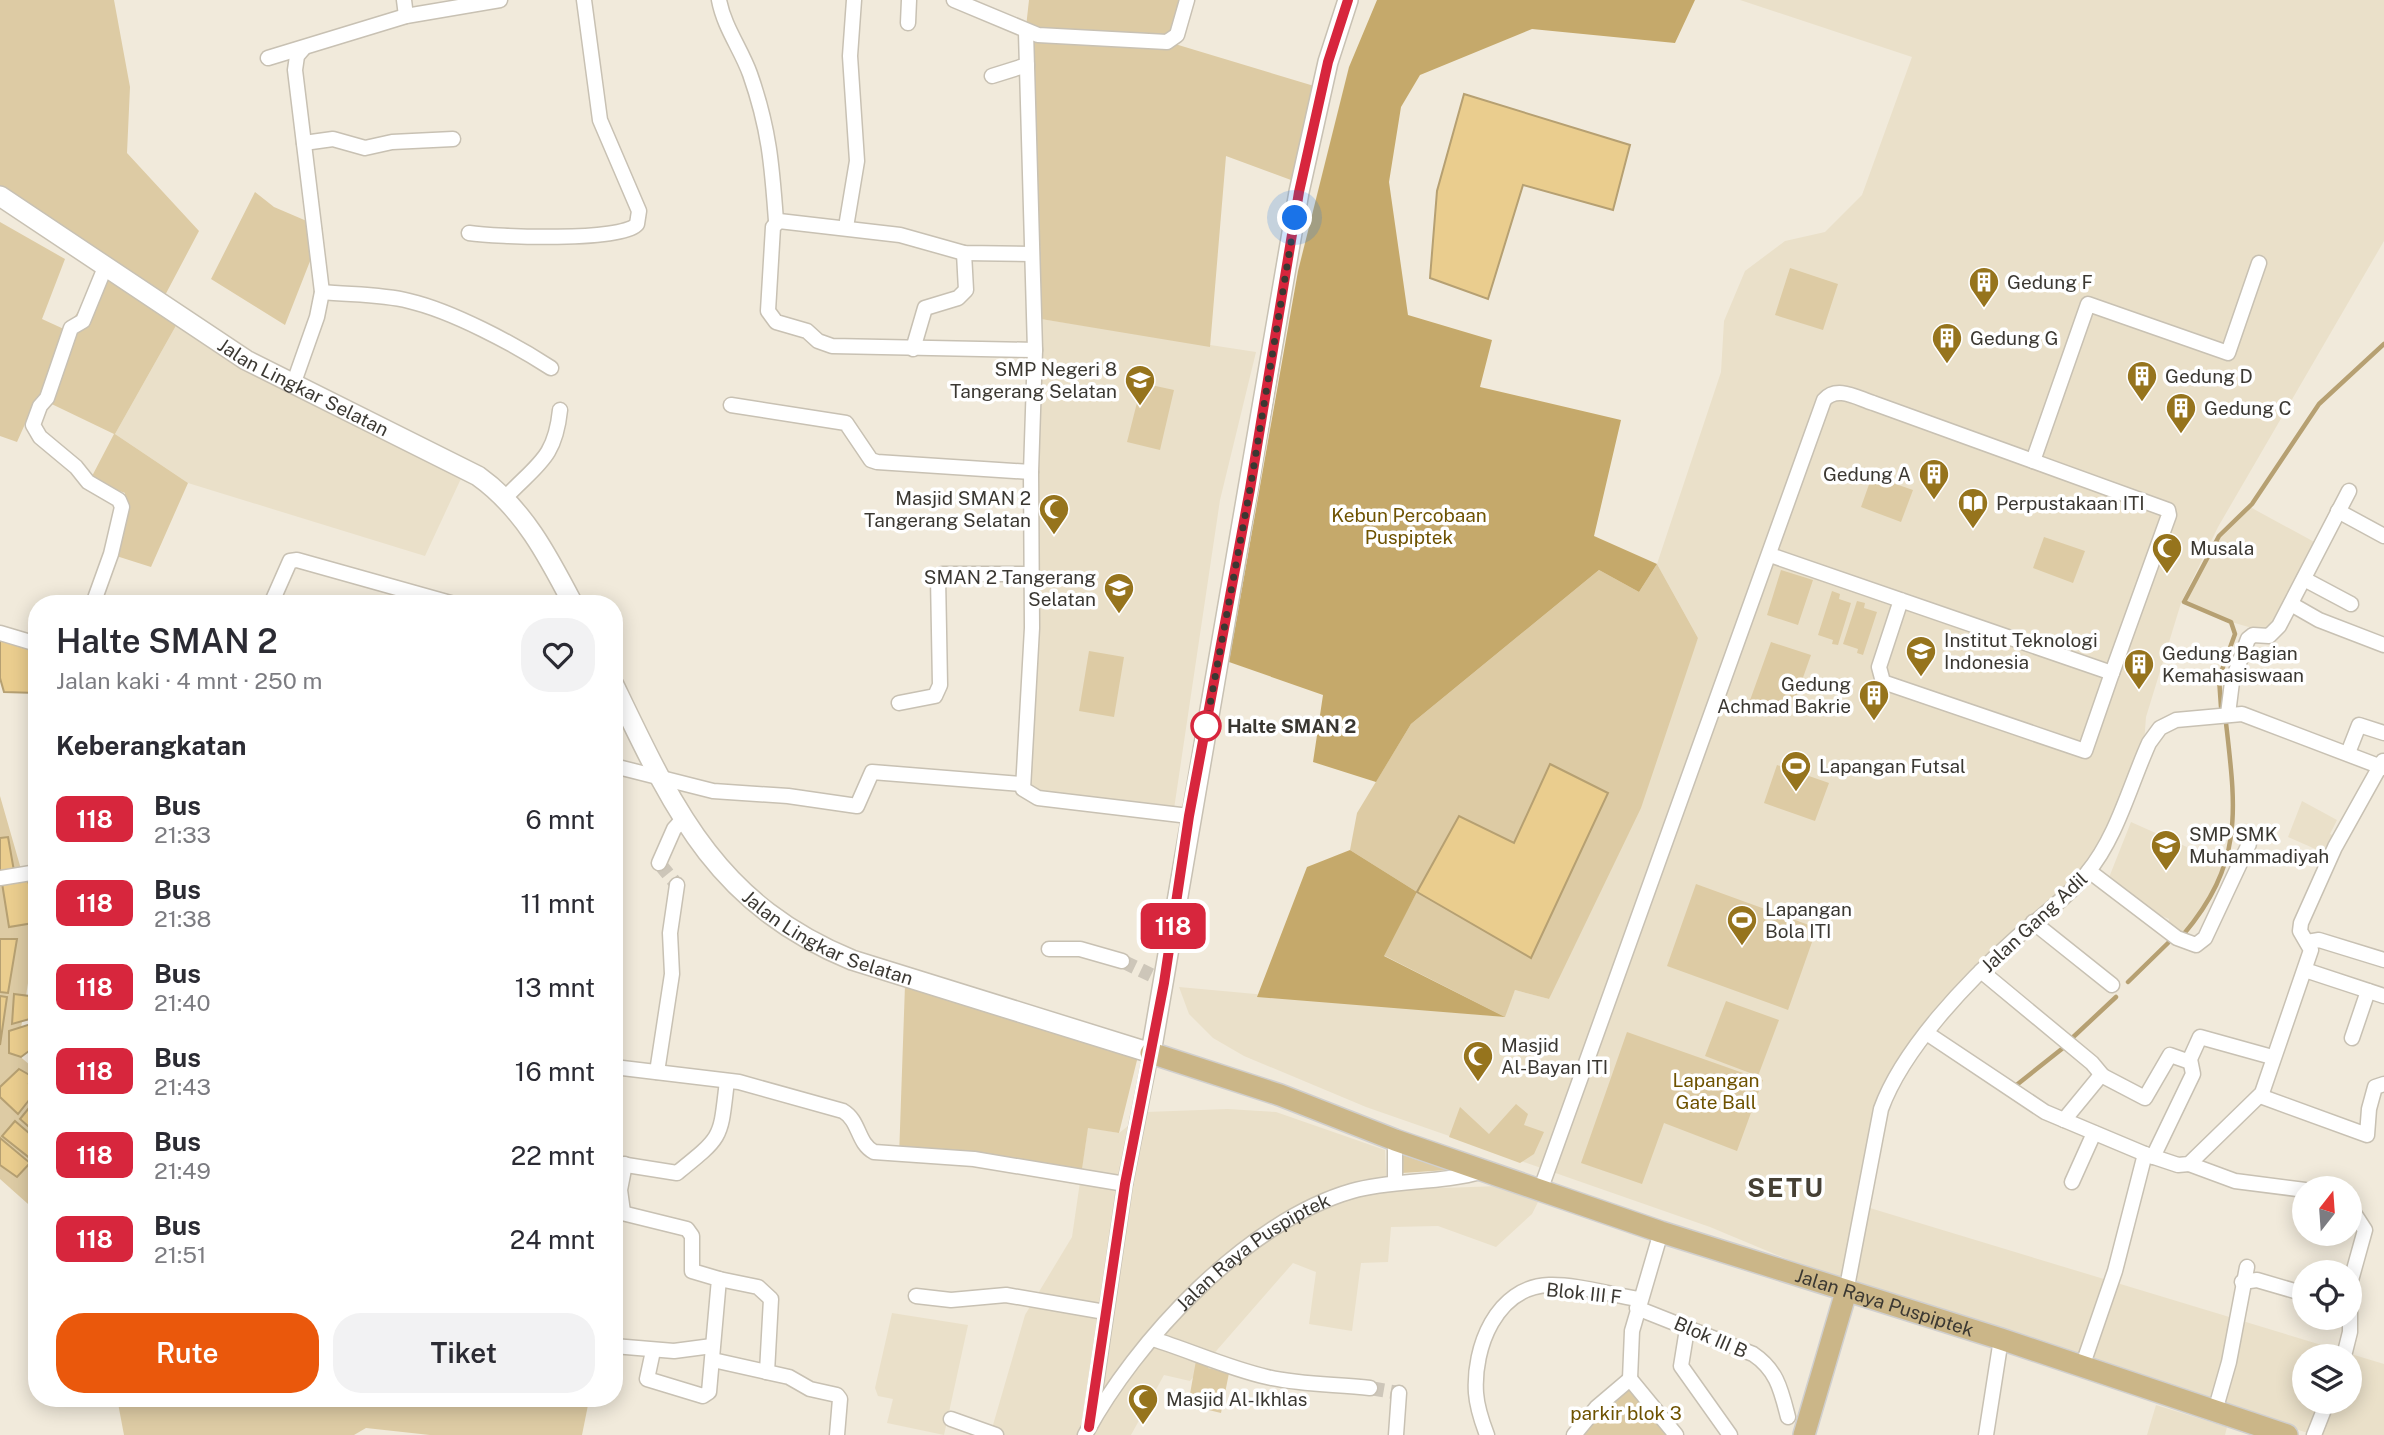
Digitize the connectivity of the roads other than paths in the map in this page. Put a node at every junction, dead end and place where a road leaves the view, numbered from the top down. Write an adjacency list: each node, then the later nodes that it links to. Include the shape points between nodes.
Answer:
1 (404, 0): 10 (street)
2 (500, 0): 10 (street)
3 (584, 0): 22 (street, via 600,120 639,211 637,224 628,231 584,237)
4 (719, 0): 20 (street, via 748,71 772,149)
5 (854, 0): 21 (street, via 850,56 857,161)
6 (909, 0): 11 (street)
7 (954, 0): 12 (street)
8 (1187, 0): 12 (street, via 1177,35 1167,42)
9 (1345, 1): 63 (main road, via 1299,192)
10 (406, 16): 13 (street)
11 (908, 23)
12 (1026, 32): 15 (street)
13 (303, 49): 14 (street); 18 (street, via 296,56 295,70)
14 (268, 58)
15 (1027, 65): 16 (street); 24 (street)
16 (992, 76)
17 (453, 139): 18 (street, via 365,148 333,139)
18 (304, 143): 27 (street)
19 (0, 196): 26 (main road, Jalan Lingkar Selatan)
20 (776, 221): 21 (street); 28 (street, via 771,318 832,346)
21 (846, 227): 23 (street, via 900,235)
22 (469, 233)
23 (964, 253): 24 (street); 28 (street, via 966,290 958,298 925,308)
24 (1032, 254): 29 (street)
25 (2259, 263): 34 (street, via 2228,353 2088,304)
26 (106, 265): 31 (main road, Jalan Lingkar Selatan, via 217,343); 43 (street, via 83,321 71,328 33,425 88,482 119,500 122,507)
27 (322, 292): 30 (street, via 397,299 428,307 512,342); 31 (street)
28 (913, 349): 29 (street)
29 (1035, 350): 35 (street)
30 (551, 368)
31 (293, 385): 37 (main road, Jalan Lingkar Selatan, via 469,471)
32 (731, 405): 35 (street, via 846,423 877,462)
33 (560, 410): 37 (street, via 552,449)
34 (2033, 461): 40 (street, via 1846,394 1830,394 1824,400); 53 (street, via 2170,512)
35 (1031, 472): 41 (street)
36 (2349, 491): 38 (street)
37 (505, 498): 46 (main road, Jalan Lingkar Selatan, via 545,551)
38 (2338, 511): 39 (street); 42 (street)
39 (2384, 536)
40 (1770, 555): 47 (street); 103 (street)
41 (1032, 574): 54 (street, via 938,577 940,685 935,695); 62 (street)
42 (2304, 579): 48 (street); 49 (street)
43 (96, 595)
44 (275, 595): 45 (street, via 290,561 297,559)
45 (423, 595)
46 (568, 595)
47 (1901, 600): 53 (street); 53 (street, via 1879,673 1884,682 1930,698 2085,751)
48 (2291, 604): 52 (street); 56 (street, via 2273,634 2248,639)
49 (2351, 604)
50 (0, 634): 51 (street)
51 (28, 642)
52 (2384, 645)
53 (2112, 673)
54 (899, 703)
55 (623, 704): 61 (main road, Jalan Lingkar Selatan)
56 (2222, 714): 58 (street, Jalan Gang Adil, via 2250,716); 67 (street, Jalan Gang Adil, via 2176,720 2154,734)
57 (2384, 733): 58 (street, via 2359,725)
58 (2348, 753): 59 (street, Jalan Gang Adil)
59 (2382, 764): 72 (street, via 2335,847 2301,922)
60 (623, 768): 61 (street)
61 (659, 778): 62 (street, via 713,792 857,806 872,772); 64 (main road, Jalan Lingkar Selatan)
62 (1023, 784): 63 (street, via 1027,793 1038,798)
63 (1189, 816): 83 (main road, via 1158,979)
64 (683, 819): 66 (street); 83 (main road, Jalan Lingkar Selatan, via 718,867 749,899 820,947 886,972)
65 (2249, 844): 67 (street, via 2206,937 2196,945 2177,938)
66 (659, 863)
67 (2089, 871): 71 (street, Jalan Gang Adil)
68 (28, 873): 69 (street)
69 (0, 878)
70 (677, 885): 87 (street, via 670,933 672,974)
71 (2034, 922): 76 (street, Jalan Gang Adil); 78 (street)
72 (2306, 942): 74 (street, via 2319,940); 77 (street, via 2311,950)
73 (1049, 949): 75 (street, via 1080,949)
74 (2384, 960)
75 (1122, 961)
76 (1981, 971): 81 (street, Jalan Gang Adil); 88 (street)
77 (2308, 971): 79 (street); 84 (street)
78 (2112, 985)
79 (2368, 991): 80 (street); 82 (street)
80 (2384, 996)
81 (1928, 1034): 92 (street, via 2011,1093); 110 (street, Jalan Gang Adil, via 1881,1109)
82 (2352, 1038)
83 (1150, 1053): 94 (main road, Jalan Raya Puspiptek); 101 (street)
84 (2276, 1058): 85 (street, via 2200,1037); 91 (street)
85 (2190, 1062): 88 (street, via 2170,1055 2145,1098); 95 (street, via 2193,1074)
86 (623, 1068): 87 (street)
87 (657, 1072): 89 (street)
88 (2102, 1075): 92 (street)
89 (727, 1081): 96 (street, via 716,1141 677,1173); 101 (street, via 843,1111 874,1152 974,1159)
90 (2384, 1084): 91 (street, via 2375,1087 2367,1135)
91 (2260, 1096): 97 (street)
92 (2064, 1120): 93 (street)
93 (2094, 1133): 95 (street); 99 (street)
94 (1395, 1140): 98 (main road, Jalan Raya Puspiptek); 100 (street)
95 (2149, 1156): 97 (street); 120 (street)
96 (623, 1164)
97 (2189, 1164): 102 (street, via 2235,1181)
98 (1483, 1171): 100 (street, Jalan Raya Puspiptek, via 1455,1180); 103 (main road, Jalan Raya Puspiptek)
99 (2072, 1182)
100 (1395, 1183): 115 (street, Jalan Raya Puspiptek, via 1351,1192 1279,1224 1216,1271)
101 (1125, 1184): 113 (street)
102 (2292, 1188)
103 (1540, 1191): 105 (main road, Jalan Raya Puspiptek)
104 (623, 1213): 107 (street, via 687,1229 692,1236 692,1271)
105 (1661, 1232): 110 (main road, Jalan Raya Puspiptek); 112 (street)
106 (2247, 1267): 108 (street)
107 (719, 1279): 119 (street); 121 (street, via 758,1287 771,1299)
108 (2242, 1282): 109 (street, via 2257,1280); 125 (street)
109 (2292, 1290)
110 (1846, 1292): 116 (main road, Jalan Raya Puspiptek); 137 (main road)
111 (916, 1296): 113 (street, via 951,1300 1006,1295)
112 (1638, 1303): 114 (street, Blok III B); 122 (street); 133 (street, Blok III F, via 1549,1285 1517,1294 1504,1305 1492,1320 1479,1364 1476,1393)
113 (1105, 1312): 129 (street)
114 (1687, 1329): 127 (street, Blok III B, via 1764,1362 1778,1379); 136 (street, via 1681,1366)
115 (1153, 1339): 123 (street, via 1269,1377); 129 (street, Jalan Raya Puspiptek)
116 (2001, 1339): 120 (main road, Jalan Raya Puspiptek); 138 (street)
117 (623, 1347): 118 (street)
118 (653, 1350): 119 (street); 119 (street, via 647,1379 703,1396 710,1388)
119 (713, 1353): 121 (street)
120 (2082, 1367): 125 (main road, Jalan Raya Puspiptek)
121 (767, 1372): 130 (street, via 837,1395)
122 (1630, 1379): 134 (street, via 1597,1407); 135 (street)
123 (1370, 1388)
124 (1398, 1393): 132 (street)
125 (2216, 1411): 139 (main road, Jalan Raya Puspiptek)
126 (2322, 1414): 140 (street)
127 (1788, 1417)
128 (951, 1419): 131 (street)
129 (1087, 1431)
130 (837, 1435)
131 (996, 1435)
132 (1396, 1435)
133 (1487, 1435)
134 (1574, 1435)
135 (1675, 1435)
136 (1730, 1435)
137 (1804, 1435)
138 (1986, 1435)
139 (2287, 1435)
140 (2314, 1435)

